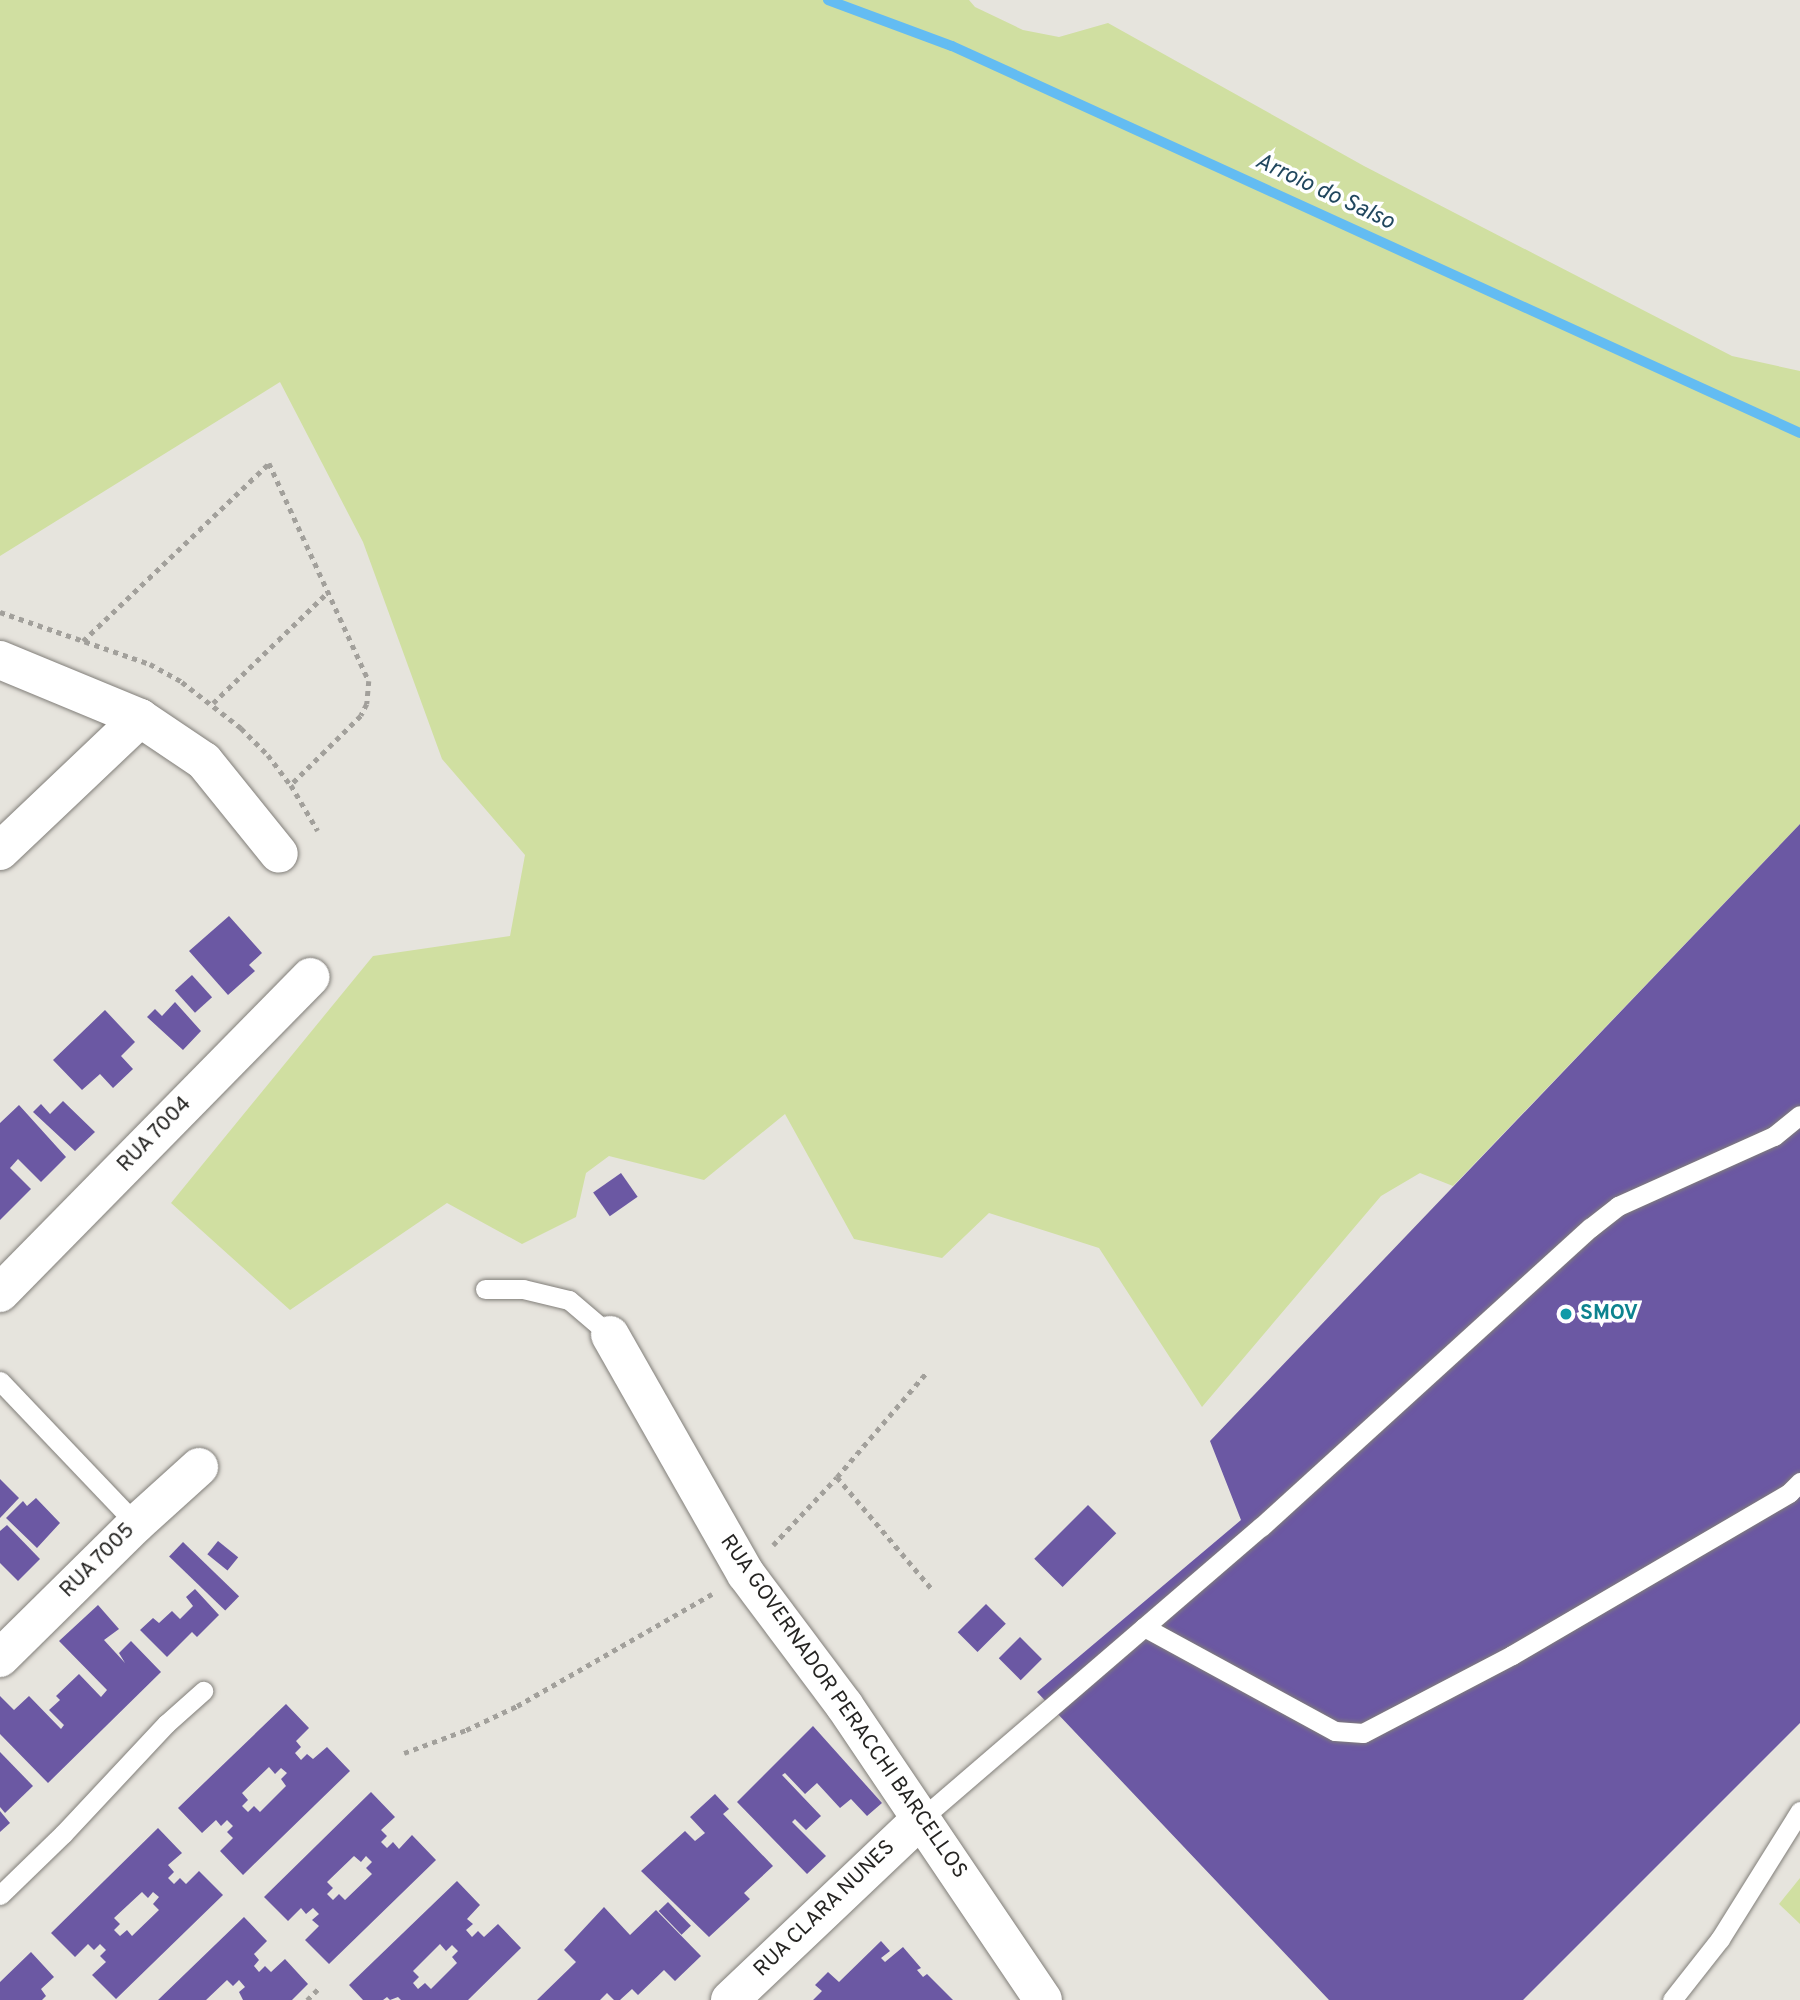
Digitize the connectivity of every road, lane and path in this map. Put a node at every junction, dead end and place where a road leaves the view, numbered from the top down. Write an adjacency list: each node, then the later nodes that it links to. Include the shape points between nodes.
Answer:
1 (329, 591): 2 (path, via 270,463); 4 (path); 6 (path, via 367,673 367,704 361,716)
2 (83, 641)
3 (0, 660): 5 (street)
4 (213, 704)
5 (140, 718): 7 (street); 8 (street, via 204,761)
6 (291, 785)
7 (0, 852)
8 (279, 854)
9 (310, 977): 12 (street, RUA 7004)
10 (1800, 1115): 22 (lane, via 1773,1136 1618,1206)
11 (485, 1289): 13 (lane, via 523,1289 569,1300)
12 (0, 1293)
13 (610, 1335): 20 (street, RUA GOVERNADOR PERACCHI BARCELLOS)
14 (926, 1373): 17 (path)
15 (0, 1381): 19 (lane)
16 (199, 1467): 19 (street, RUA 7005)
17 (837, 1477): 20 (path); 21 (path)
18 (1800, 1482): 22 (lane, via 1789,1493 1512,1656 1363,1733 1335,1731)
19 (136, 1524): 23 (street, RUA 7005)
20 (746, 1574): 25 (path, via 517,1706); 27 (street, RUA GOVERNADOR PERACCHI BARCELLOS, via 844,1705)
21 (933, 1590)
22 (1144, 1627): 27 (lane)
23 (0, 1658)
24 (203, 1691): 28 (lane)
25 (404, 1753)
26 (1800, 1811): 33 (lane, via 1720,1939)
27 (921, 1819): 31 (street, RUA CLARA NUNES); 32 (street, RUA GOVERNADOR PERACCHI BARCELLOS)
28 (0, 1895)
29 (320, 1987): 30 (path)
30 (307, 2000)
31 (730, 2000)
32 (1043, 2000)
33 (1672, 2000)

